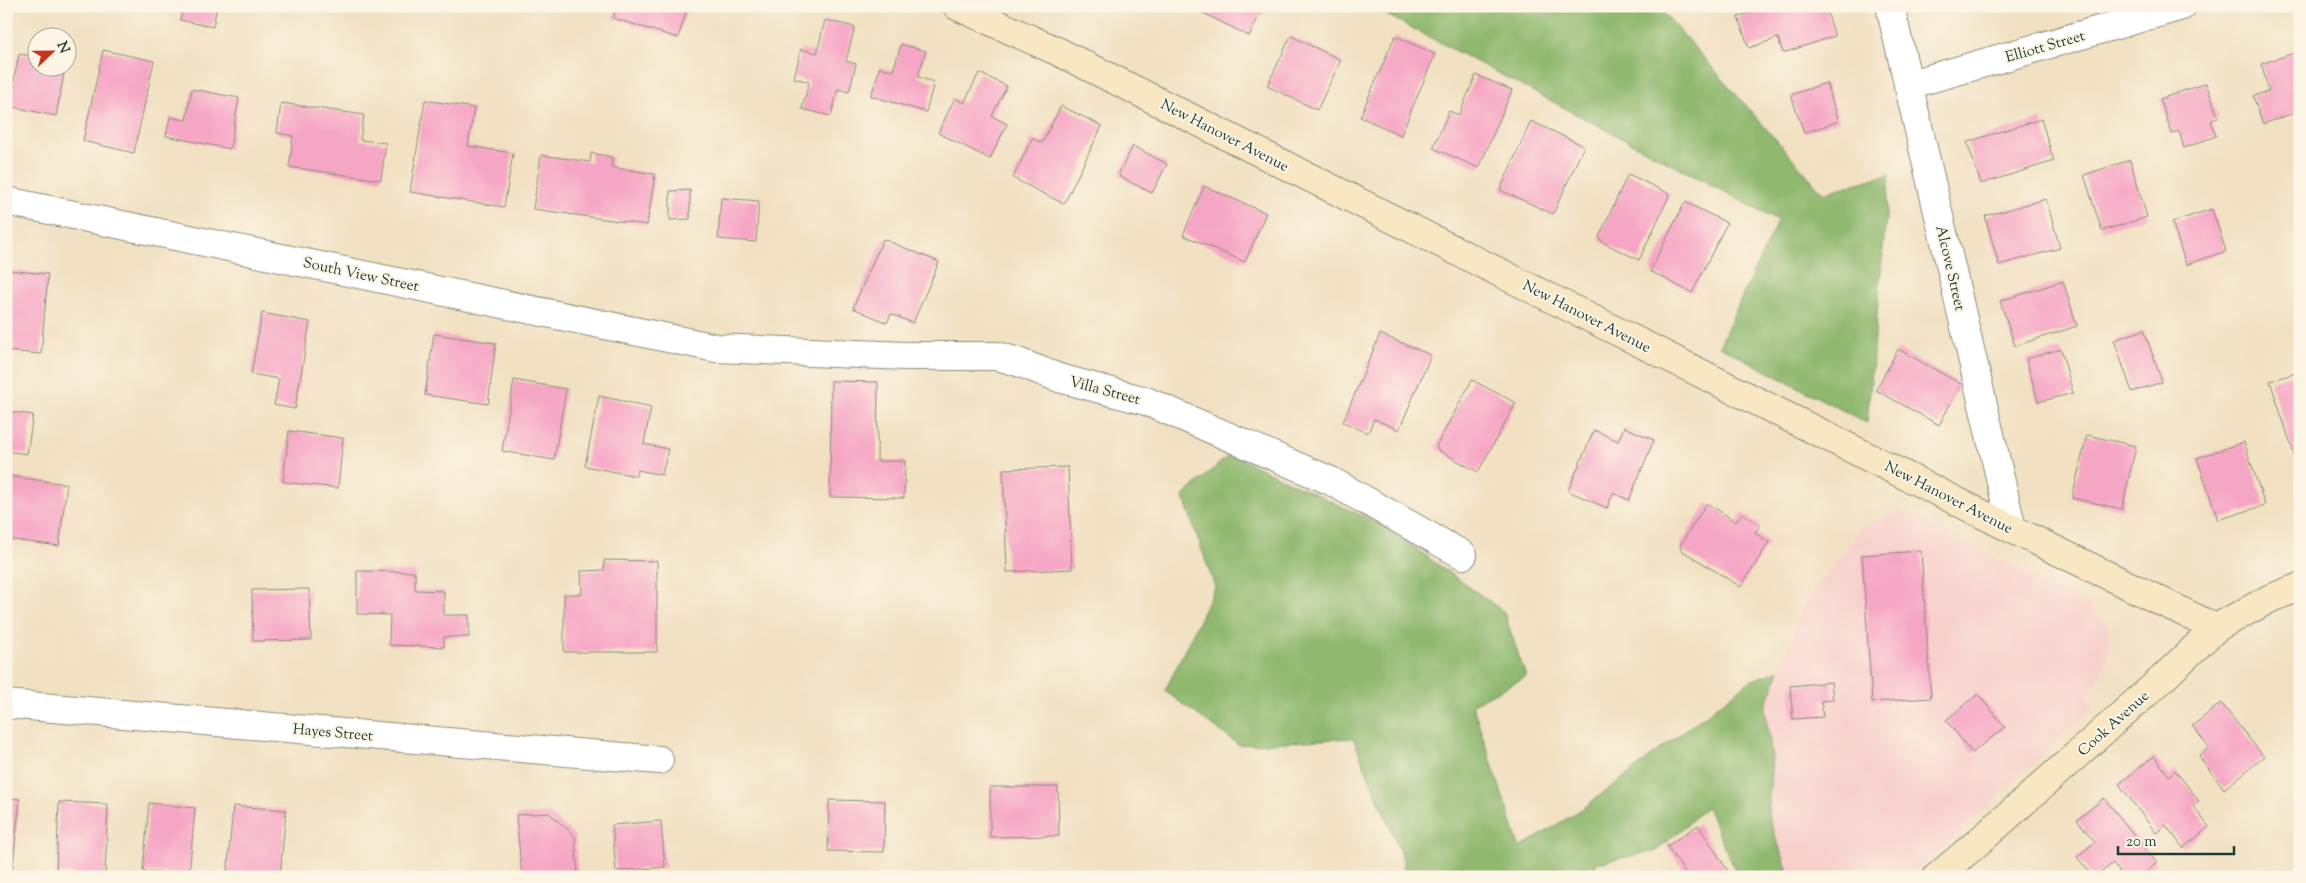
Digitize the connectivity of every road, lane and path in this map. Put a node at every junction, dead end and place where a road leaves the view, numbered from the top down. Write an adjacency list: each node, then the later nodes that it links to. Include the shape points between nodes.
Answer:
1 (957, 6): 7 (main road, New Hanover Avenue, via 1059,52)
2 (1890, 6): 4 (street, Alcove Street)
3 (2182, 6): 4 (street, Elliott Street)
4 (1908, 85): 7 (street, Alcove Street)
5 (6, 201): 6 (street, South View Street)
6 (716, 348): 8 (street, Villa Street, via 906,356 997,356 1059,378 1146,401 1331,481)
7 (2012, 529): 10 (main road, New Hanover Avenue)
8 (1463, 555)
9 (2300, 587): 10 (main road, Cook Avenue, via 2271,598)
10 (2216, 628): 13 (main road, Cook Avenue)
11 (6, 704): 12 (street, Hayes Street)
12 (659, 760)
13 (1937, 877)

